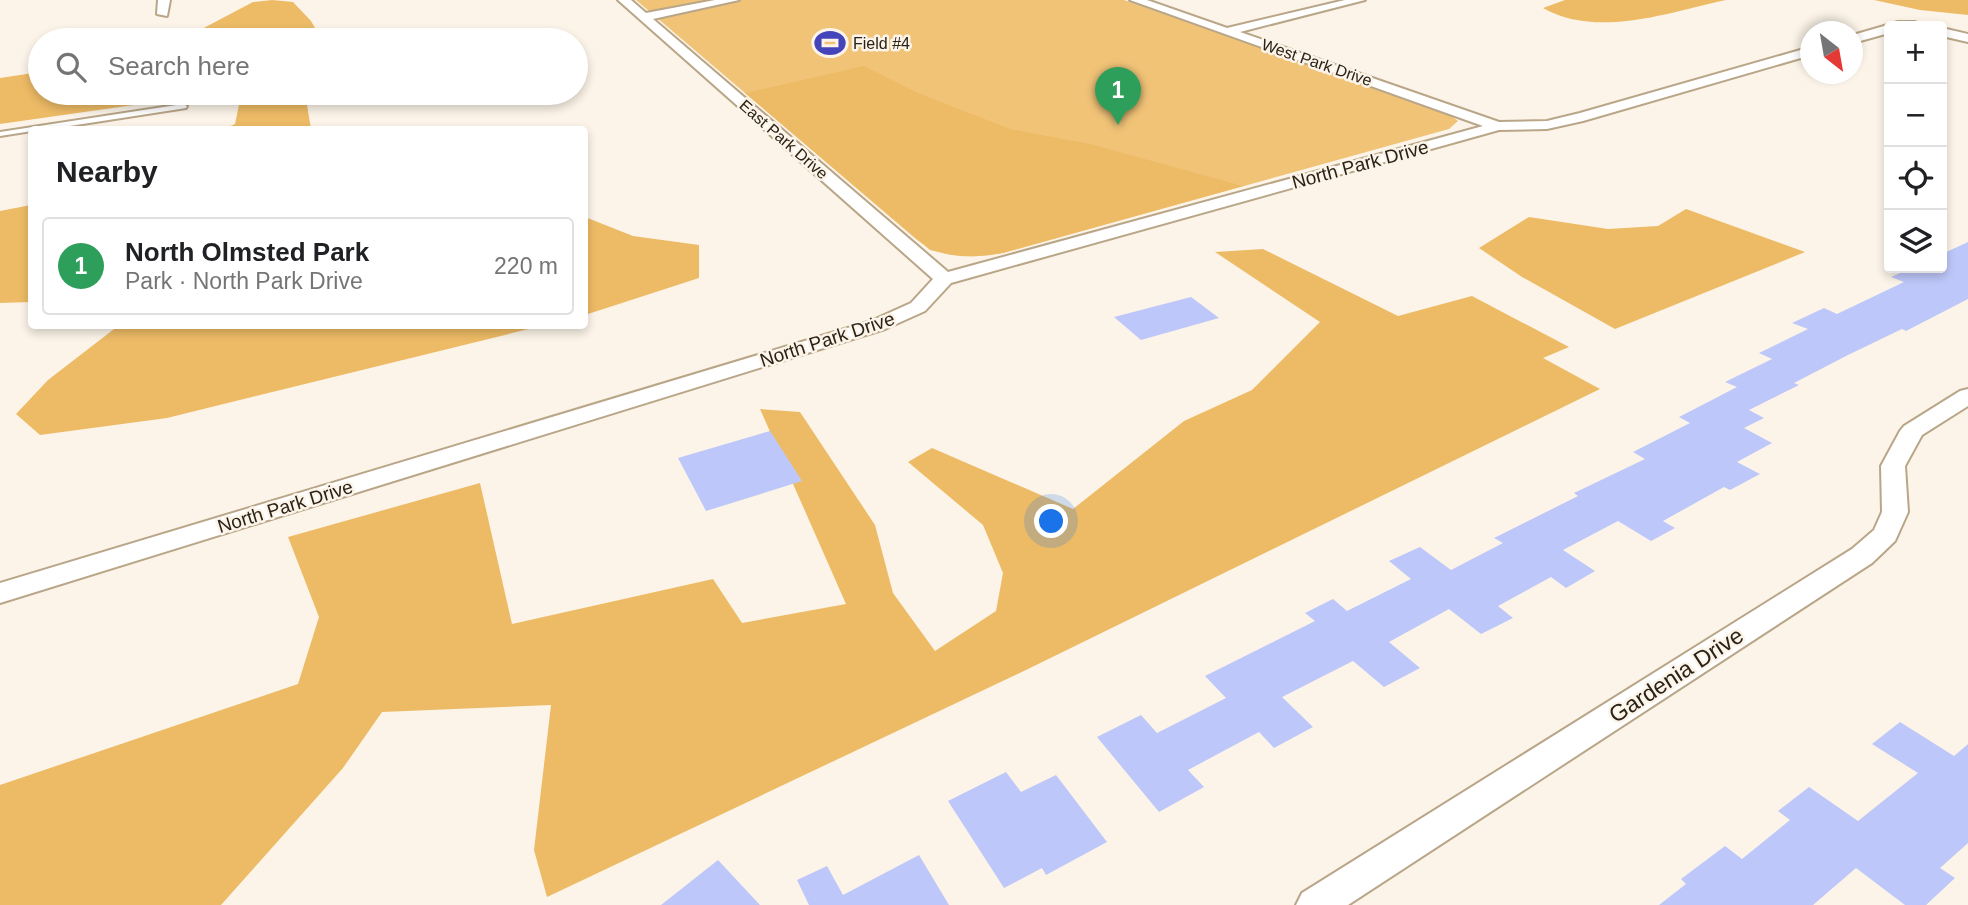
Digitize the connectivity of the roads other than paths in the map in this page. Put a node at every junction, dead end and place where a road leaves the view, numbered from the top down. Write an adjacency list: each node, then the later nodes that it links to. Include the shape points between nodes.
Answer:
1 (164, 0): 6 (street)
2 (624, 0): 7 (street, East Park Drive)
3 (733, 0): 7 (street)
4 (1136, 0): 9 (street, West Park Drive)
5 (1359, 0): 9 (street)
6 (163, 13)
7 (644, 17): 19 (street, East Park Drive)
8 (1884, 30): 11 (street)
9 (1228, 31): 16 (street, West Park Drive)
10 (1947, 33): 12 (street)
11 (1863, 36)
12 (1968, 38)
13 (1800, 54): 16 (street, North Park Drive, via 1583,117 1547,125)
14 (183, 106): 15 (lane)
15 (52, 126)
16 (1498, 126): 19 (street, North Park Drive)
17 (28, 130): 18 (lane)
18 (0, 134)
19 (944, 279): 21 (street, North Park Drive, via 918,307 878,325)
20 (1968, 396): 22 (street, Gardenia Drive, via 1912,431 1893,466 1895,512 1885,535 1862,556)
21 (0, 593)
22 (1315, 905)

